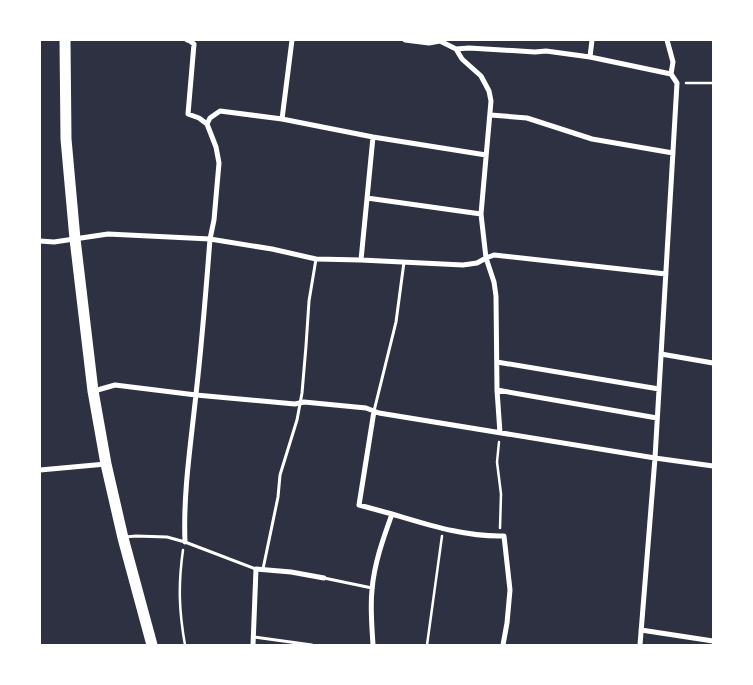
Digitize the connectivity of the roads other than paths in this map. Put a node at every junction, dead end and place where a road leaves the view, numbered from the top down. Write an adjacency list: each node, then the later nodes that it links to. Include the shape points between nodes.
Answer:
1 (65, 40): 19 (main road, via 66,139)
2 (187, 40): 13 (street, via 194,44 188,114)
3 (292, 40): 12 (street)
4 (405, 40): 5 (street, via 429,44)
5 (440, 40): 8 (street)
6 (592, 40): 9 (street)
7 (667, 40): 10 (street, via 673,62)
8 (456, 49): 9 (street, via 546,51); 11 (street, via 486,85)
9 (590, 57): 10 (street)
10 (672, 74): 15 (street, via 678,83)
11 (491, 115): 15 (street, via 527,118 592,139); 16 (street)
12 (282, 120): 13 (street, via 220,111); 14 (street)
13 (207, 124): 20 (street, via 219,163)
14 (373, 137): 16 (street); 17 (street)
15 (674, 153): 26 (street)
16 (486, 155): 18 (street)
17 (367, 198): 18 (street); 24 (street)
18 (481, 214): 22 (street)
19 (75, 238): 20 (street, via 108,234); 21 (street); 32 (main road)
20 (210, 239): 23 (street); 33 (street)
21 (40, 241)
22 (486, 258): 25 (street, via 463,265); 26 (street, via 494,255); 28 (street, via 496,296)
23 (316, 259): 24 (street); 34 (lane, via 308,301)
24 (361, 260): 25 (street)
25 (404, 262): 35 (lane, via 396,322)
26 (666, 274): 27 (street)
27 (661, 354): 29 (street); 30 (street)
28 (497, 362): 30 (street); 31 (street)
29 (713, 363)
30 (659, 389): 36 (street)
31 (496, 390): 36 (street); 37 (street)
32 (93, 391): 33 (street, via 115,385); 39 (main road)
33 (196, 395): 34 (street); 44 (street, via 188,463)
34 (299, 403): 35 (street); 46 (lane, via 280,475)
35 (374, 411): 37 (street); 42 (street, via 359,505)
36 (658, 418): 38 (street)
37 (500, 433): 38 (street)
38 (655, 458): 40 (street); 49 (street)
39 (106, 464): 41 (street); 43 (main road)
40 (713, 466)
41 (40, 470)
42 (392, 514): 48 (street, via 380,545); 56 (street, via 443,529 480,536 504,536 510,590)
43 (123, 538): 44 (lane, via 167,537); 52 (main road)
44 (185, 542): 45 (lane)
45 (256, 569): 46 (street); 50 (street)
46 (263, 569): 47 (street)
47 (324, 578): 48 (lane)
48 (372, 588): 55 (street)
49 (641, 630): 51 (street); 57 (street)
50 (254, 637): 53 (street); 54 (lane)
51 (713, 641)
52 (152, 645)
53 (253, 645)
54 (312, 645)
55 (373, 645)
56 (503, 645)
57 (640, 645)

